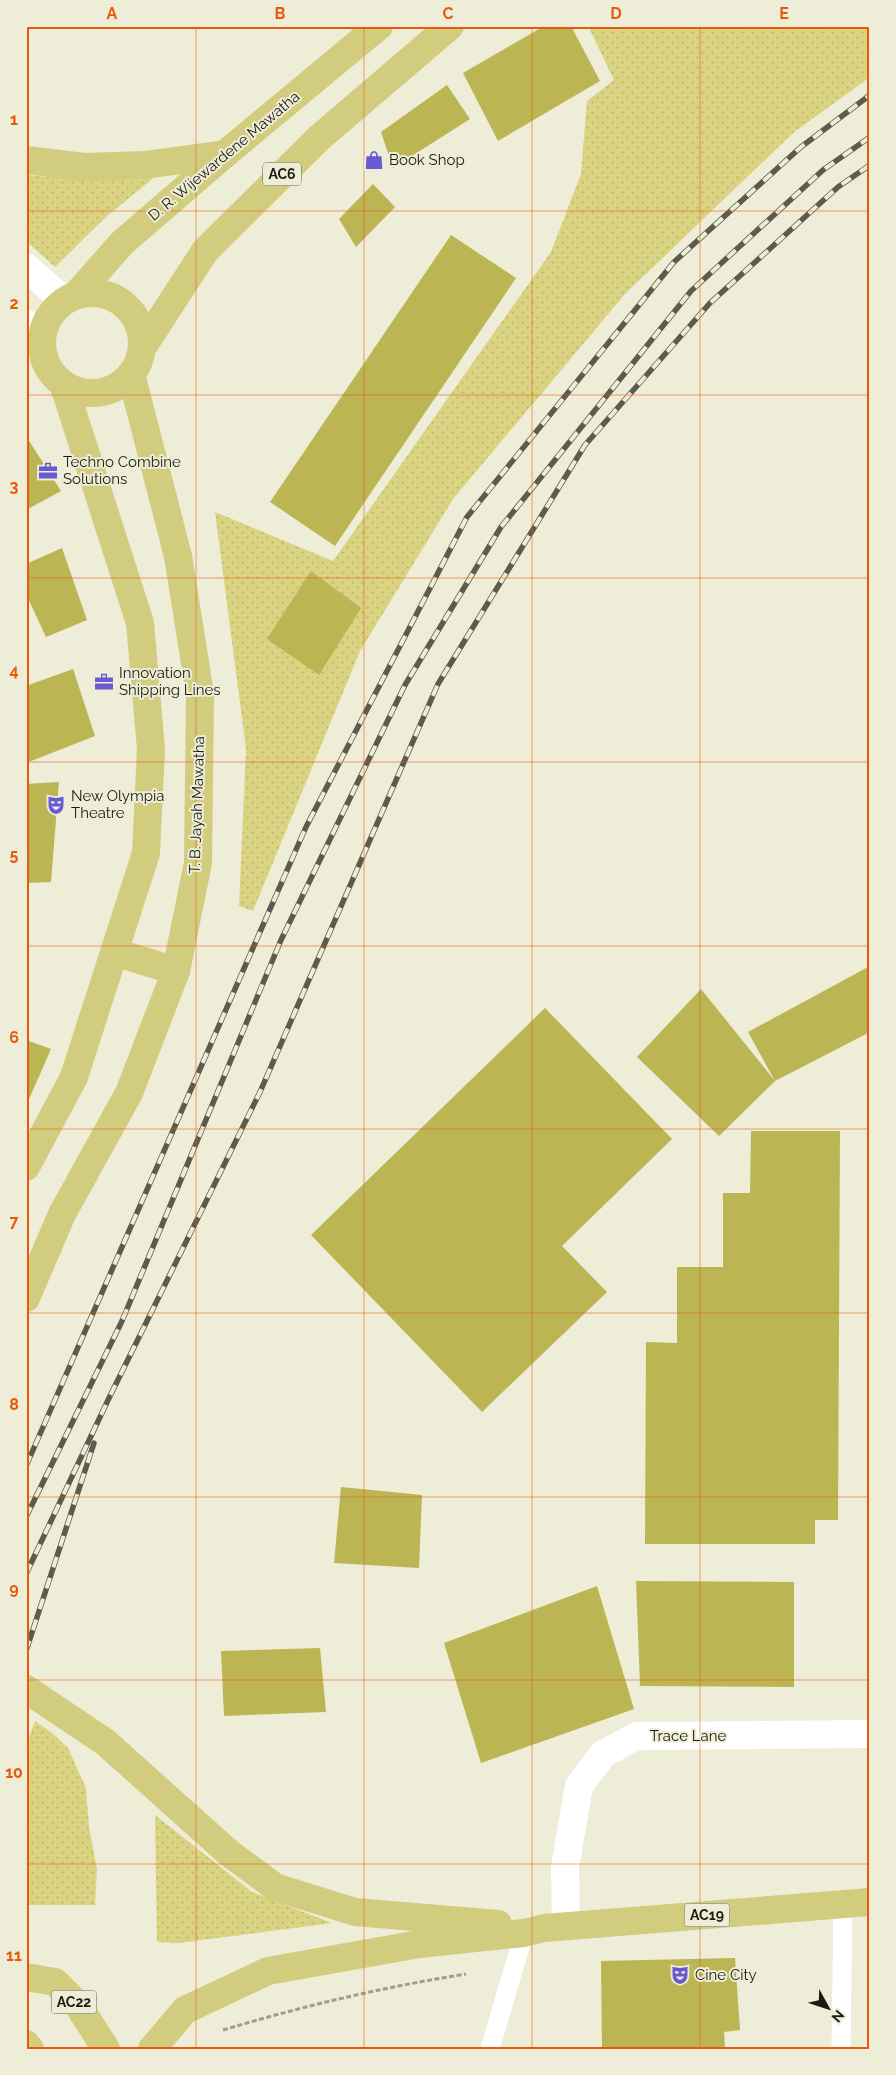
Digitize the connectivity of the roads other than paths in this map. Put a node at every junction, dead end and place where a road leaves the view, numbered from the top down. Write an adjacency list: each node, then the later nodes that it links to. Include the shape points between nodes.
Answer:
1 (379, 26): 3 (main road, D. R. Wijewardene Mawatha)
2 (450, 26): 8 (main road, AC6, via 319,138 205,251)
3 (225, 154): 4 (main road, via 145,165 84,167); 6 (main road, D. R. Wijewardene Mawatha, via 122,243)
4 (26, 160)
5 (26, 267): 6 (street)
6 (70, 297): 7 (main road); 8 (main road, via 98,292 116,298 132,311 140,328)
7 (34, 333): 10 (main road, via 47,367)
8 (142, 348): 9 (main road)
9 (131, 374): 10 (main road, via 117,386 100,393 81,392); 12 (main road, T. B. Jayah Mawatha, via 178,556 200,694 198,863)
10 (64, 386): 11 (main road, via 141,632 151,749 146,854)
11 (114, 952): 12 (main road); 13 (main road, via 74,1077)
12 (176, 971): 14 (main road, T. B. Jayah Mawatha, via 129,1093 62,1214)
13 (26, 1167)
14 (26, 1298)
15 (26, 1689): 18 (main road, via 105,1742 229,1853 275,1887 355,1912)
16 (869, 1734): 18 (street, Trace Lane, via 637,1736 604,1754 579,1786 565,1867)
17 (857, 1903): 18 (main road, AC19); 25 (lane)
18 (545, 1929): 23 (main road, via 419,1944 268,1971 185,2010); 24 (lane, via 513,1966)
19 (26, 1977): 22 (main road, AC22, via 55,1982 78,2005)
20 (26, 2044): 21 (main road)
21 (30, 2049)
22 (106, 2049)
23 (152, 2049)
24 (490, 2049)
25 (841, 2049)

